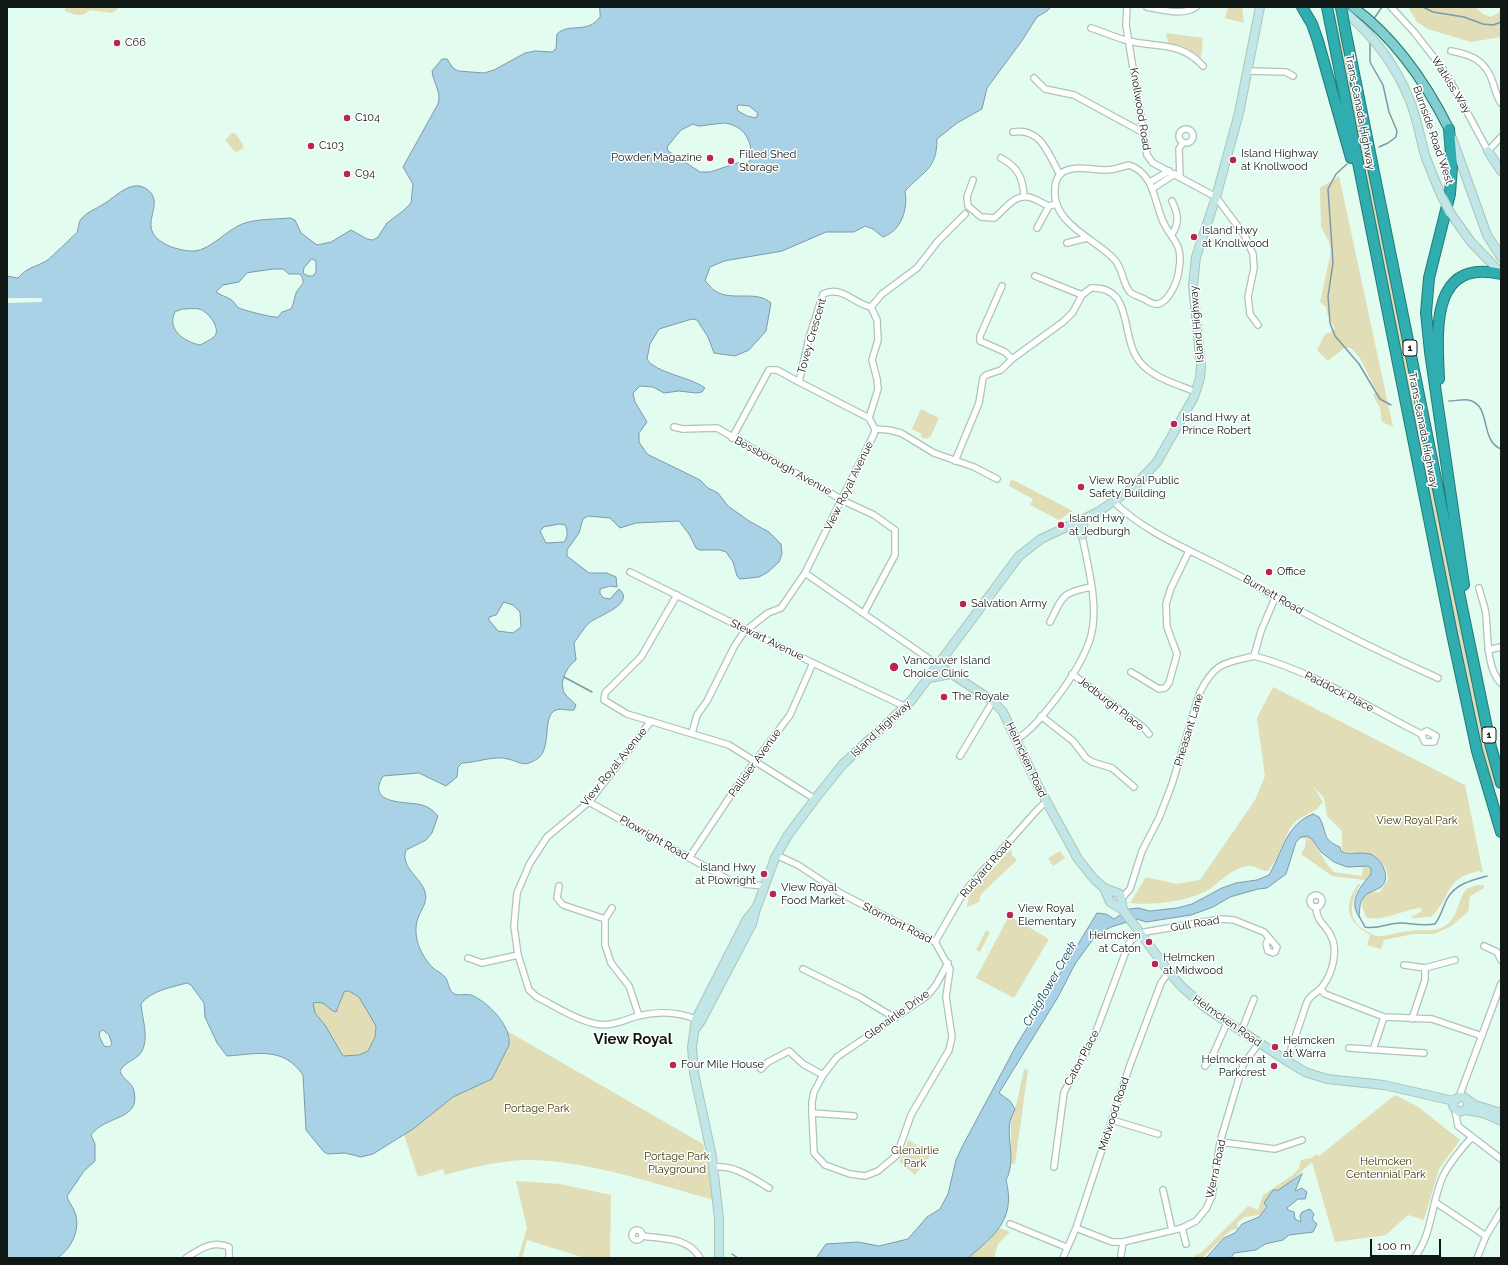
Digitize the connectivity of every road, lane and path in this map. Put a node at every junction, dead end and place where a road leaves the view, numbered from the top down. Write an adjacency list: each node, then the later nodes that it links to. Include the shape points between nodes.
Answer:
1 (1127, 7): 14 (street, Knollwood Road, via 1126,25)
2 (1147, 7): 3 (street, via 1180,11)
3 (1196, 7)
4 (1257, 7): 12 (main road, Island Highway)
5 (1260, 7): 12 (main road, Island Highway)
6 (1304, 7): 44 (highway, via 1331,84)
7 (1340, 7): 11 (main road, Burnside Road West); 83 (highway, Trans-Canada Highway / 1, bridge)
8 (1353, 7): 11 (main road, Burnside Road West)
9 (1390, 7): 26 (street, Watkiss Way, via 1414,32 1446,73)
10 (1328, 11): 44 (highway, Trans-Canada Highway / 1)
11 (1362, 19): 21 (main road, Burnside Road West, via 1377,28 1395,46 1438,107); 47 (main road, Burnside Road West, bridge, via 1398,74 1411,103 1426,157 1442,198 1471,242)
12 (1256, 25): 17 (main road, Island Highway)
13 (1091, 28): 14 (street)
14 (1130, 41): 16 (street, via 1180,48 1194,56); 23 (street, Knollwood Road)
15 (1451, 51): 20 (street, via 1485,65)
16 (1203, 66)
17 (1249, 71): 18 (street, via 1286,72); 36 (main road, Island Highway)
18 (1293, 76)
19 (1034, 78): 23 (street, via 1044,89 1074,96)
20 (1501, 103)
21 (1449, 129): 46 (main road, Burnside Road West, via 1487,235); 60 (highway, via 1452,167 1450,194 1429,278 1426,313)
22 (1013, 132): 30 (street, via 1027,131 1040,140)
23 (1142, 132): 28 (street, Knollwood Road, via 1149,159)
24 (1501, 137): 26 (street)
25 (1183, 142): 31 (street, via 1179,148)
26 (1488, 151): 29 (main road, Watkiss Way)
27 (1001, 158): 35 (street, via 1012,163 1020,176)
28 (1168, 171): 31 (street, Knollwood Road); 33 (street)
29 (1501, 171)
30 (1060, 175): 33 (street, via 1073,169 1107,170 1129,165 1137,168); 38 (street, via 1055,184)
31 (1178, 175): 34 (street); 36 (street, Knollwood Road)
32 (973, 180): 35 (street, via 967,197 968,206 982,217 994,218 1012,201)
33 (1150, 182): 34 (street)
34 (1152, 188): 42 (street, via 1163,221)
35 (1024, 196): 39 (street)
36 (1216, 197): 52 (street, via 1245,236 1253,254 1254,268 1248,297 1250,314); 55 (main road, Island Highway, via 1196,257 1193,285 1201,354 1200,378)
37 (1172, 201): 42 (street, via 1178,212 1178,220)
38 (1056, 204): 39 (street); 43 (street, via 1072,225)
39 (1049, 206): 41 (street)
40 (965, 214): 51 (street, via 917,268 882,294)
41 (1037, 228)
42 (1172, 234): 43 (street, via 1180,249 1179,270 1176,283 1165,300 1158,304 1131,292 1115,259)
43 (1088, 238): 45 (street)
44 (1372, 240): 105 (highway, Trans-Canada Highway / 1, via 1480,763)
45 (1066, 243)
46 (1501, 257)
47 (1501, 273): 60 (highway, via 1478,270 1463,275 1449,286 1441,304 1438,330)
48 (1035, 276): 50 (street)
49 (1002, 286): 53 (street, via 980,341 1005,352)
50 (1082, 295): 53 (street, via 1073,312 1063,322); 55 (street, via 1095,288 1116,294 1122,306 1130,346 1141,363 1155,374)
51 (871, 307): 54 (street, Tovey Crescent, via 840,292 829,291 823,294); 56 (street, via 877,320 878,340 872,360 878,389)
52 (1258, 325)
53 (1012, 359): 61 (street, via 1001,370 984,378 979,403)
54 (799, 382): 56 (street, Tovey Crescent); 59 (street, Tovey Crescent, via 777,370 769,370)
55 (1196, 392): 64 (main road, Island Highway, via 1157,462 1134,487)
56 (870, 418): 58 (street, View Royal Avenue)
57 (674, 427): 59 (street, Bessborough Avenue, via 717,428)
58 (874, 429): 61 (street, via 901,433 934,453); 63 (street, View Royal Avenue, via 874,434)
59 (732, 438): 63 (street, Bessborough Avenue)
60 (1443, 441): 83 (highway)
61 (956, 461): 62 (street)
62 (997, 479)
63 (842, 499): 70 (street, View Royal Avenue); 75 (street, Bessborough Avenue, via 874,515 896,530 894,555)
64 (1114, 502): 65 (main road, Island Highway); 68 (street, Burnett Road, via 1131,518)
65 (1084, 519): 66 (main road, Island Highway); 67 (main road)
66 (1071, 525): 67 (main road); 82 (main road, Island Highway, via 1041,539 1019,556)
67 (1082, 536): 71 (street)
68 (1189, 551): 74 (street, Burnett Road, via 1238,574); 84 (street, via 1166,604 1166,622 1177,654 1169,684 1165,688 1156,688)
69 (630, 572): 73 (street, Stewart Avenue)
70 (804, 573): 75 (street, Helmcken Road); 77 (street, View Royal Avenue, via 781,608 768,613)
71 (1091, 587): 76 (street, via 1064,596); 86 (street, via 1091,635)
72 (1479, 588): 79 (street, via 1485,613)
73 (677, 595): 77 (street, Stewart Avenue); 93 (street, via 640,657 603,698 627,714)
74 (1276, 598): 80 (street, via 1261,631); 88 (street, Burnett Road, via 1371,648)
75 (864, 613): 82 (street, Helmcken Road)
76 (1050, 622)
77 (746, 630): 81 (street, Stewart Avenue); 94 (street, View Royal Avenue, via 735,645 707,701 697,715)
78 (1499, 648): 79 (street)
79 (1488, 650): 89 (street, via 1494,674)
80 (1254, 656): 96 (street, Paddock Place, via 1301,672); 110 (street, Pheasant Lane, via 1230,661 1216,668 1206,680 1172,784 1159,818 1142,851 1130,889)
81 (814, 663): 91 (street, Stewart Avenue); 99 (street, Pallisier Avenue, via 790,715)
82 (938, 665): 85 (main road, Helmcken Road); 87 (main road, Island Highway)
83 (1476, 668): 100 (highway, Trans-Canada Highway / 1, via 1491,747)
84 (1131, 672)
85 (951, 674): 87 (main road); 90 (main road, Helmcken Road)
86 (1072, 674): 92 (street); 95 (street, Jedburgh Place)
87 (929, 678): 91 (main road, Island Highway)
88 (1438, 678)
89 (1501, 683)
90 (993, 701): 97 (main road, Helmcken Road, via 1008,721); 98 (street)
91 (906, 707): 102 (main road, Island Highway, via 842,764)
92 (1041, 716): 97 (street, via 1034,726); 101 (street, via 1073,741 1086,758 1112,768)
93 (651, 721): 94 (street); 103 (street, View Royal Avenue)
94 (692, 733): 99 (street, via 729,745)
95 (1149, 734)
96 (1421, 734)
97 (1017, 739): 104 (main road, Helmcken Road)
98 (960, 756)
99 (756, 761): 102 (street); 107 (street, Pallisier Avenue)
100 (1501, 783)
101 (1134, 787)
102 (814, 799): 106 (main road, Island Highway)
103 (589, 802): 107 (street, Plowright Road); 118 (street, View Royal Avenue, via 547,837 530,863 517,893 514,926)
104 (1046, 802): 110 (main road, Helmcken Road, via 1084,868); 116 (street, Rudyard Road, via 972,883)
105 (1501, 832)
106 (776, 855): 109 (main road, Island Highway); 116 (street, Stormont Road, via 798,864 842,894)
107 (689, 858): 109 (street, Plowright Road, via 729,880)
108 (559, 886): 113 (street, via 557,898 563,905)
109 (765, 886): 134 (main road, Island Highway, via 756,909 747,919)
110 (1116, 898): 114 (main road, Helmcken Road)
111 (1316, 907): 128 (street, via 1318,919 1332,938 1335,953 1327,979)
112 (612, 908): 113 (street)
113 (604, 919): 130 (street, via 605,945 611,963 629,986)
114 (1140, 934): 115 (street, Gull Road, via 1221,919 1251,925); 126 (main road, Helmcken Road); 158 (street, Caton Place, via 1129,943 1094,1037 1064,1092)
115 (1269, 938)
116 (935, 942): 122 (street, Stormont Road)
117 (1484, 946): 121 (street, via 1497,952)
118 (518, 955): 119 (street, via 482,963); 130 (street, View Royal Avenue, via 529,990 537,997 596,1024 612,1024)
119 (468, 958)
120 (1455, 960): 124 (street)
121 (1501, 960)
122 (948, 964): 132 (street, Glenairlie Drive, via 932,991); 147 (street, Glenairlie Drive, via 951,973 946,997 952,1037 949,1050 911,1115 900,1150 891,1161 878,1171 865,1176 850,1174 825,1165 814,1153)
123 (1404, 965): 124 (street)
124 (1425, 968): 133 (street)
125 (803, 969): 132 (street, via 860,997)
126 (1169, 972): 135 (main road, Helmcken Road, via 1194,999); 150 (street, Midwood Road, via 1161,984)
127 (1501, 984): 137 (street)
128 (1320, 989): 131 (street, via 1325,994); 142 (street, via 1307,1002)
129 (1254, 999): 136 (street)
130 (639, 1016): 134 (street, View Royal Avenue, via 670,1013)
131 (1384, 1017): 133 (street); 140 (street)
132 (895, 1018): 145 (street, Glenairlie Drive, via 837,1057)
133 (1412, 1019): 137 (street, via 1432,1019)
134 (699, 1020): 157 (main road, Island Highway, via 692,1047 692,1059)
135 (1227, 1023): 136 (main road, Helmcken Road); 143 (street, via 1211,1059)
136 (1241, 1032): 138 (main road, Helmcken Road)
137 (1482, 1036): 146 (street)
138 (1259, 1043): 142 (main road, Helmcken Road); 155 (street, Werra Road, via 1243,1065)
139 (1349, 1048): 140 (street)
140 (1373, 1050): 141 (street)
141 (1424, 1052)
142 (1287, 1061): 146 (main road, Helmcken Road, via 1305,1072 1327,1080 1384,1085)
143 (1205, 1066)
144 (762, 1069): 145 (street, via 768,1062 789,1051 803,1064)
145 (823, 1075): 147 (street, Glenairlie Drive, via 814,1092)
146 (1460, 1104): 148 (main road, Helmcken Road, via 1475,1105); 151 (main road, Helmcken Road); 153 (street, via 1458,1126)
147 (812, 1113): 149 (street)
148 (1501, 1113)
149 (854, 1116)
150 (1112, 1120): 152 (street); 164 (street, Midwood Road)
151 (1501, 1120)
152 (1158, 1134)
153 (1472, 1137): 156 (street); 161 (street, via 1444,1174)
154 (1302, 1140): 155 (street, via 1275,1149)
155 (1220, 1142): 165 (street, Werra Road, via 1212,1196 1196,1222)
156 (1501, 1159)
157 (714, 1167): 159 (street, via 724,1166 738,1171); 176 (main road, Island Highway, via 719,1219)
158 (1054, 1167)
159 (769, 1188)
160 (1163, 1190): 166 (street)
161 (1435, 1202): 168 (street); 178 (street, via 1426,1235)
162 (1501, 1211): 168 (street)
163 (1010, 1224): 171 (street)
164 (1076, 1228): 169 (street, Werra Road, via 1112,1242); 171 (street, Midwood Road)
165 (1182, 1228): 166 (street, Werra Road); 170 (street)
166 (1172, 1230): 169 (street, Werra Road)
167 (642, 1236): 175 (street, via 684,1243)
168 (1486, 1236): 179 (street)
169 (1123, 1242): 172 (street)
170 (1186, 1244)
171 (1066, 1247): 177 (street, Midwood Road)
172 (1121, 1255)
173 (186, 1258): 174 (street, via 210,1244 229,1247)
174 (229, 1258)
175 (700, 1258)
176 (719, 1258)
177 (1062, 1258)
178 (1414, 1258)
179 (1477, 1258)

